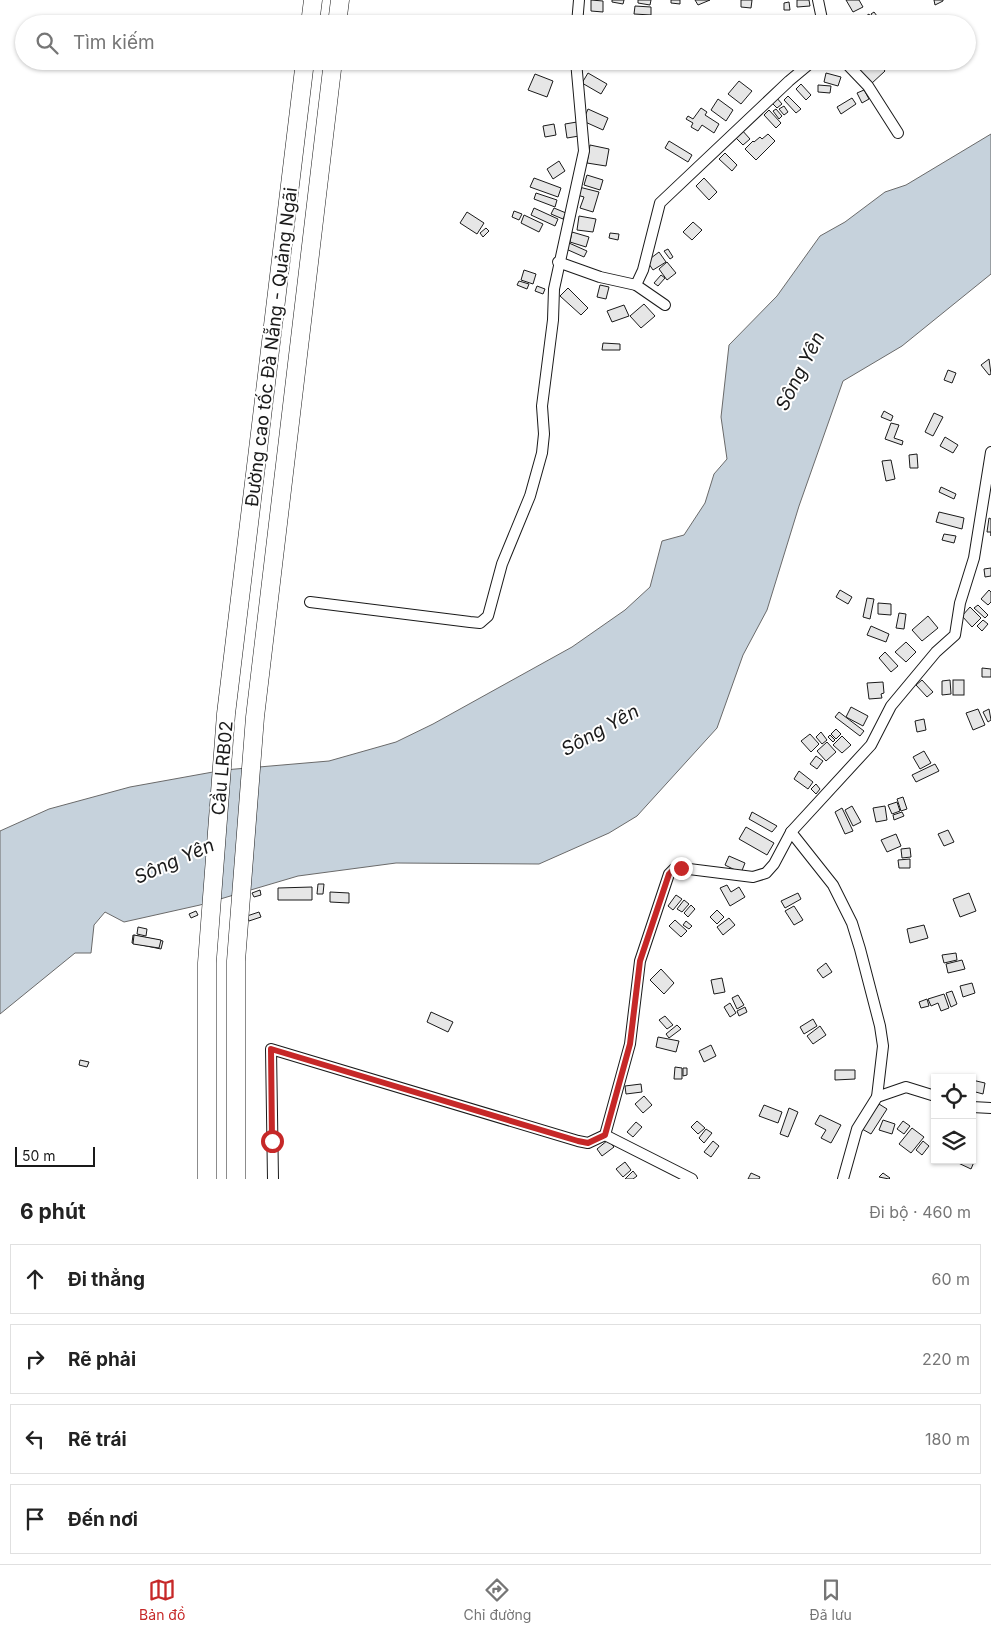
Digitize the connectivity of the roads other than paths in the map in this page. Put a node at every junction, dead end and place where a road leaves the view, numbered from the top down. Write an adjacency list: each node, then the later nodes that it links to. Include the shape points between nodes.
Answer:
1 (313, 0): 5 (highway)
2 (340, 0): 6 (highway)
3 (579, 0): 7 (street)
4 (818, 0): 8 (street)
5 (311, 15)
6 (338, 15)
7 (578, 15)
8 (821, 15)
9 (304, 70): 21 (highway, Đường cao tốc Đà Nẵng - Quảng Ngãi)
10 (332, 70): 20 (highway, Đường cao tốc Đà Nẵng - Quảng Ngãi)
11 (577, 70): 15 (street, via 584,151)
12 (802, 70): 16 (street, via 660,203 643,270)
13 (853, 70): 14 (street, via 868,86)
14 (898, 133)
15 (558, 262): 16 (street, via 600,277); 19 (street, via 543,394 542,453 530,496 502,564 488,616 480,623)
16 (636, 285): 17 (street)
17 (665, 305)
18 (991, 452): 22 (street, via 974,558 960,604 955,635 936,652 891,706 871,745)
19 (310, 602)
20 (266, 630): 29 (highway, Cầu LRB02, via 248,794 236,961)
21 (237, 632): 28 (highway, Cầu LRB02, via 226,714 208,964)
22 (792, 832): 24 (street, via 833,885 858,941 880,1026 883,1059); 27 (street, via 766,873 753,877 681,868 669,874 640,961 630,1044)
23 (931, 1095): 24 (street, via 906,1087)
24 (877, 1097): 32 (street, via 857,1129)
25 (976, 1107): 26 (street)
26 (991, 1108)
27 (605, 1135): 30 (street, via 588,1143 578,1141 271,1049); 31 (street)
28 (207, 1179)
29 (236, 1179)
30 (273, 1179)
31 (692, 1179)
32 (843, 1179)

